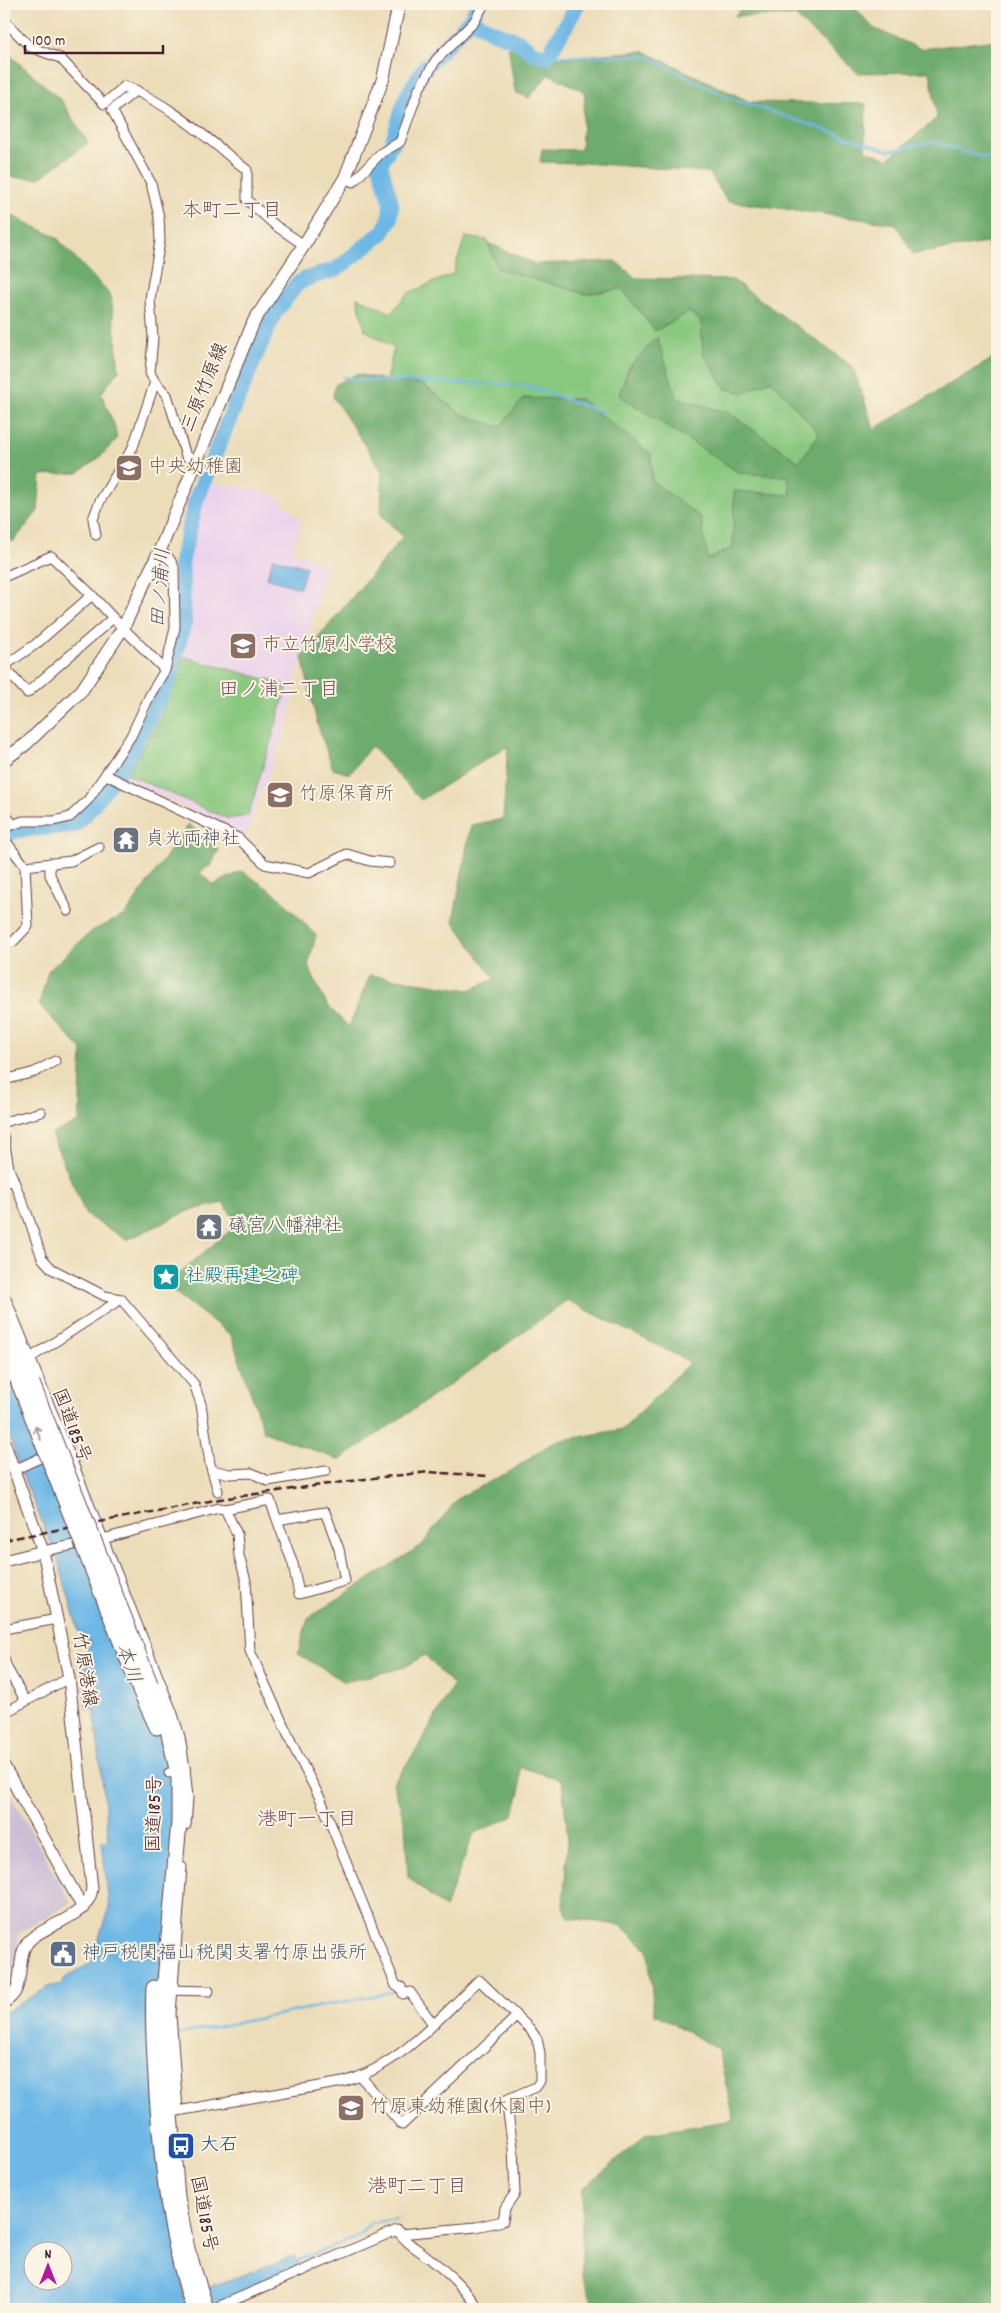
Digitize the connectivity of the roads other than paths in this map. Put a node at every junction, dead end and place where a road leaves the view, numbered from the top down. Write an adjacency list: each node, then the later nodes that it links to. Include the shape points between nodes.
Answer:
1 (399, 4): 5 (main road, 三原竹原線, via 383,79)
2 (484, 4): 5 (street, via 475,19 436,60 419,88 400,142 381,153 354,182)
3 (4, 20): 4 (street, via 30,47 60,58 104,104 125,86)
4 (136, 90): 6 (street, via 191,125 247,170 247,200); 7 (street, via 112,110 151,183 159,217 160,241 150,299 153,337 150,373)
5 (345, 178): 6 (main road, 三原竹原線)
6 (304, 245): 8 (main road, 三原竹原線, via 254,321)
7 (154, 382): 8 (street, via 167,396 186,456); 9 (street, via 134,446 100,501 93,519)
8 (196, 460): 10 (main road, 三原竹原線)
9 (96, 535)
10 (160, 550): 14 (main road, 三原竹原線); 16 (street, via 174,568 175,628)
11 (4, 577): 12 (street, via 51,556)
12 (92, 595): 13 (street); 15 (street)
13 (113, 618): 14 (street); 15 (street, via 26,693)
14 (124, 628): 16 (street); 17 (main road, 三原竹原線, via 82,690 26,744)
15 (4, 667)
16 (165, 670): 18 (street)
17 (4, 760)
18 (111, 777): 20 (street, via 70,817); 25 (street, via 238,838 265,864 309,873 347,854)
19 (4, 812): 20 (street)
20 (13, 824): 21 (street)
21 (4, 828)
22 (4, 839): 26 (street)
23 (99, 847): 24 (street, via 71,861)
24 (50, 863): 26 (street); 27 (street, via 50,875)
25 (390, 863)
26 (25, 866): 28 (street, via 28,926 13,942)
27 (68, 911)
28 (4, 945)
29 (55, 1061): 30 (street, via 35,1072)
30 (4, 1080)
31 (41, 1112): 32 (street)
32 (4, 1122)
33 (4, 1138): 34 (street)
34 (13, 1178): 35 (street); 37 (street, via 42,1258 52,1268 105,1296)
35 (4, 1184)
36 (4, 1294): 40 (street)
37 (122, 1299): 40 (street); 45 (street, via 194,1384 201,1404)
38 (4, 1318): 40 (highway, 国道185号)
39 (4, 1345): 41 (highway, 国道185号)
40 (27, 1360): 41 (highway, 国道185号); 43 (street)
41 (26, 1385): 60 (highway, 国道185号, bridge, via 167,1726)
42 (4, 1442): 44 (main road, 竹原港線)
43 (64, 1447): 44 (street, bridge); 50 (street)
44 (17, 1469): 51 (main road, 竹原港線)
45 (212, 1470): 46 (street, via 230,1474 252,1473 268,1481); 47 (street)
46 (326, 1470)
47 (218, 1491)
48 (225, 1509): 49 (street, via 270,1500); 50 (street); 66 (street, via 237,1534 246,1581 250,1651 321,1800 396,1986 401,1987 403,1994 410,1992)
49 (278, 1520): 49 (street, via 294,1564 299,1594 345,1581 339,1549 325,1512)
50 (102, 1539): 51 (street, bridge); 60 (street, via 173,1714 180,1737)
51 (48, 1550): 52 (main road); 53 (main road, 竹原港線)
52 (4, 1561)
53 (57, 1619): 54 (street); 56 (main road, 竹原港線)
54 (4, 1629)
55 (4, 1658): 57 (street)
56 (69, 1678): 57 (street); 61 (main road, 竹原港線, via 92,1888 91,1897)
57 (25, 1700): 58 (street)
58 (4, 1713)
59 (4, 1766): 61 (main road)
60 (179, 1770): 62 (highway, 国道185号); 68 (highway, 国道185号, via 168,1822 153,2006)
61 (83, 1908): 64 (main road, via 30,1939 22,1956 19,1984)
62 (169, 1990): 63 (street); 68 (street, via 172,2022); 68 (highway, 国道185号, via 164,2044)
63 (209, 1991)
64 (4, 2003)
65 (517, 2016): 66 (street, via 479,1980); 67 (street, via 402,2125); 69 (street, via 537,2039 540,2081 536,2087 506,2100 515,2192 505,2208 503,2221 476,2227)
66 (433, 2024): 67 (street, via 384,2065)
67 (360, 2077): 68 (street)
68 (170, 2113): 70 (highway, 国道185号, via 181,2250)
69 (400, 2234): 70 (street, via 397,2230); 71 (street, via 405,2242 459,2283)
70 (200, 2303)
71 (478, 2309)

